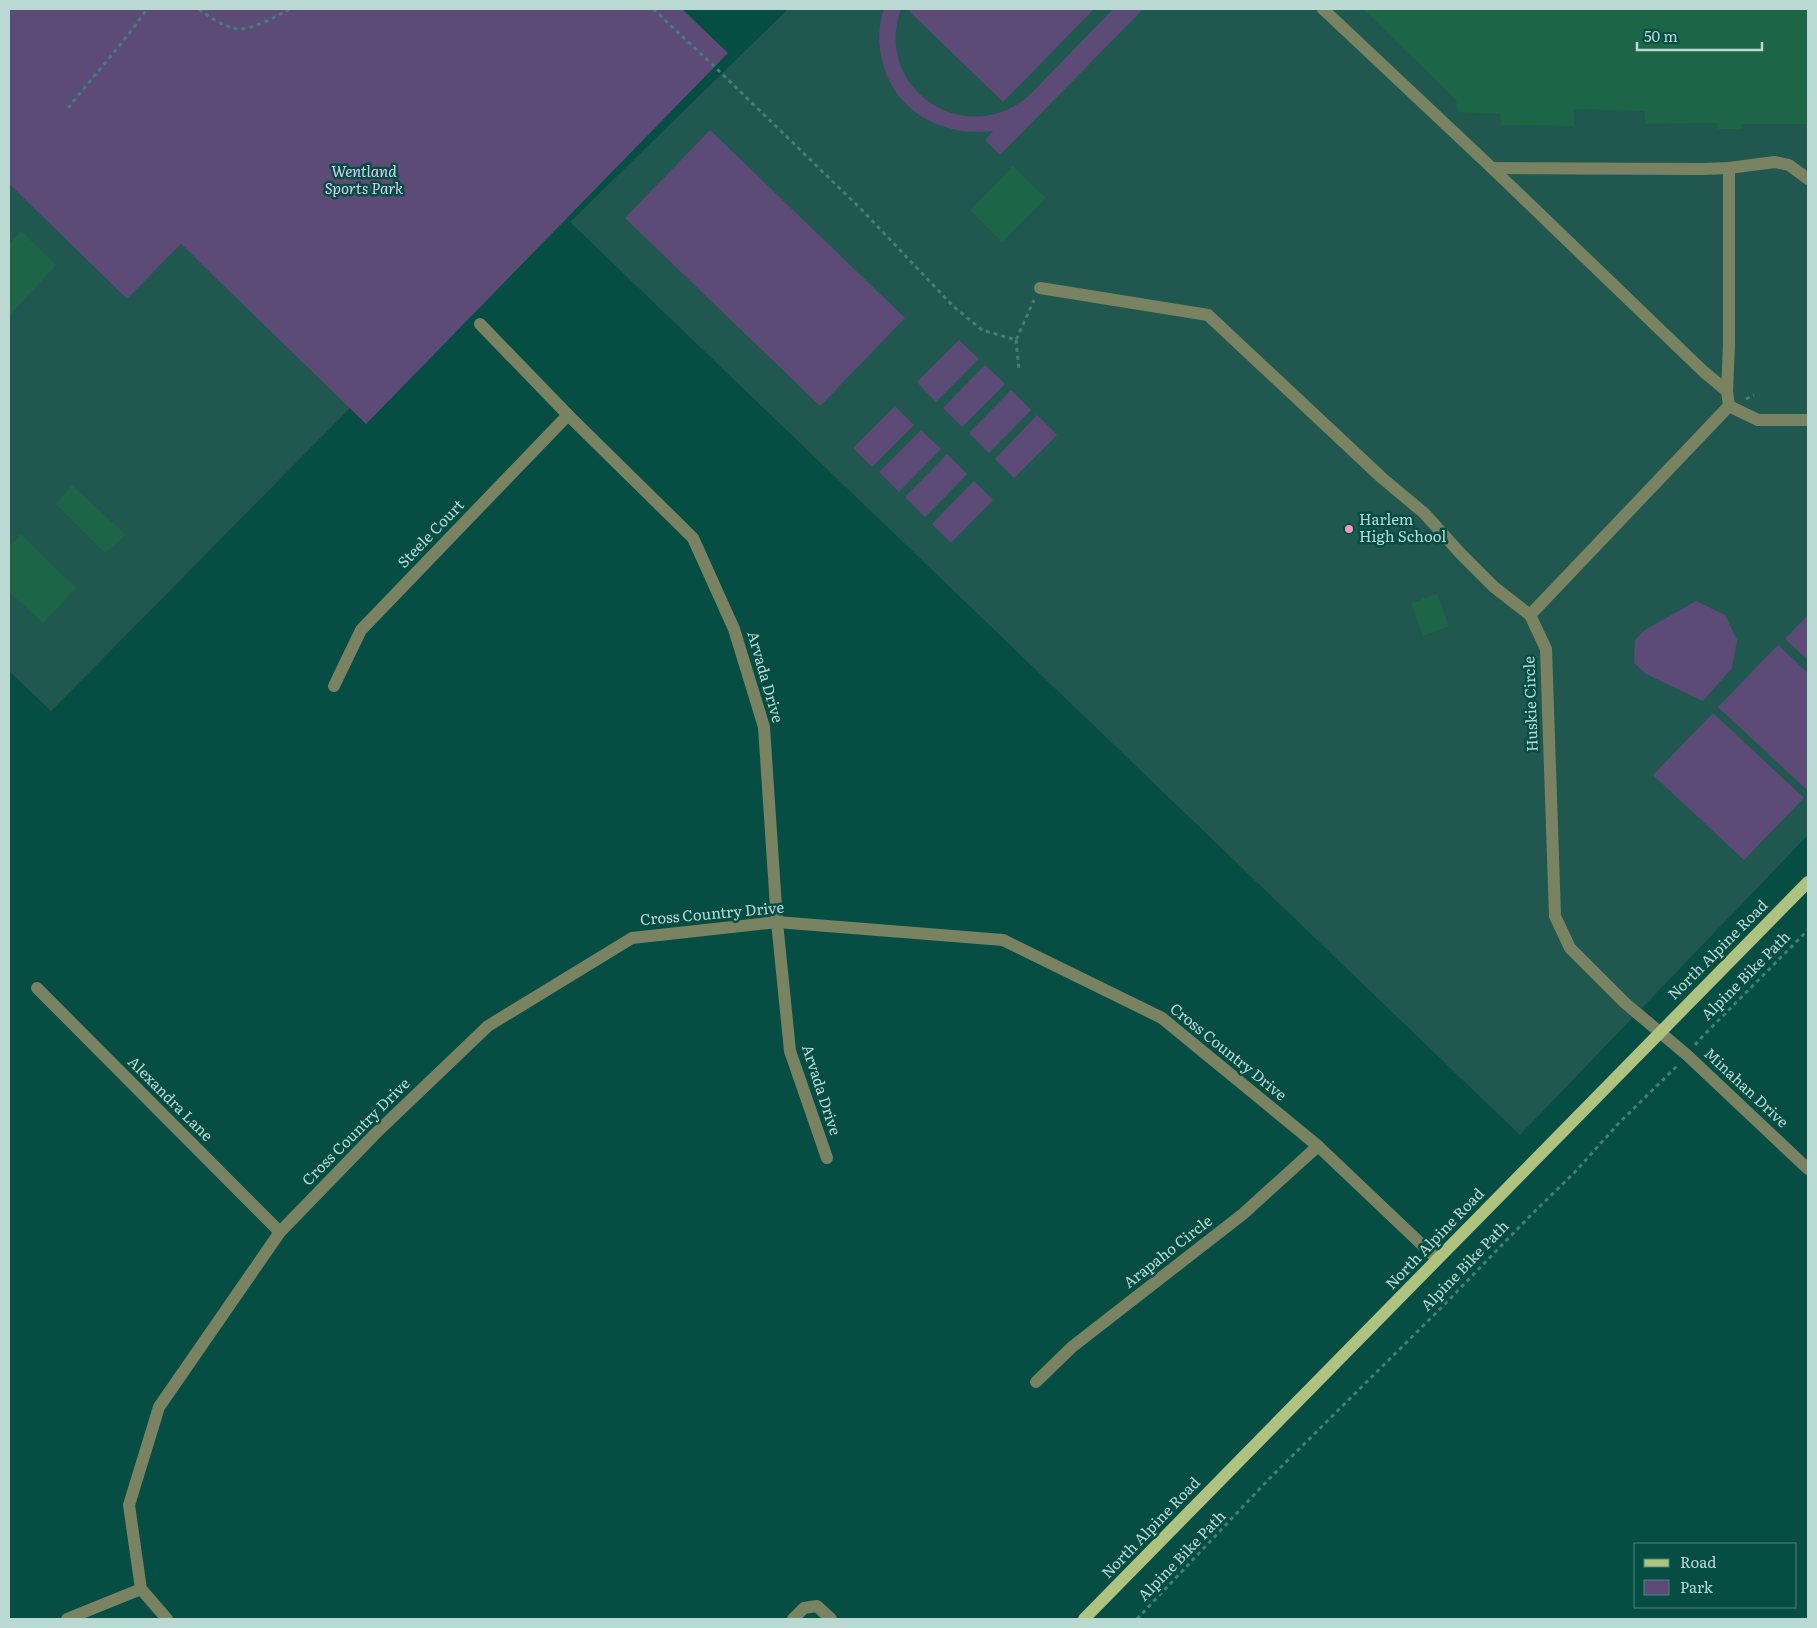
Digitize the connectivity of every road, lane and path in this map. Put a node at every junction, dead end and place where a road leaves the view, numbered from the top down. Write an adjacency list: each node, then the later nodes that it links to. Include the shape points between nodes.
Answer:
1 (147, 9): 6 (path)
2 (199, 9): 3 (path, via 213,19 238,29 270,20)
3 (289, 9)
4 (653, 9): 12 (path, via 848,196 953,306 982,330)
5 (1323, 9): 7 (street)
6 (68, 108)
7 (1492, 168): 8 (street); 14 (street)
8 (1729, 168): 9 (street, via 1775,162 1789,165); 14 (street)
9 (1808, 179)
10 (1040, 288): 12 (path); 18 (street, via 1208,315 1382,478 1424,513 1494,587)
11 (480, 324): 16 (street, Arvada Drive)
12 (1016, 340): 13 (path)
13 (1019, 370)
14 (1727, 391): 15 (street)
15 (1729, 406): 17 (street, via 1758,420); 18 (street)
16 (568, 415): 19 (street, Steele Court, via 361,630); 21 (street, Arvada Drive, via 693,538 734,629 764,727)
17 (1808, 420)
18 (1530, 614): 24 (street, Huskie Circle, via 1546,649 1555,916 1570,948 1625,1003)
19 (334, 686)
20 (1808, 882): 24 (main road, North Alpine Road)
21 (776, 922): 26 (street, Cross Country Drive, via 1003,940 1162,1018); 27 (street, Arvada Drive, via 790,1051); 29 (street, Cross Country Drive, via 632,938 488,1026 375,1134)
22 (1808, 930): 25 (path, Alpine Bike Path)
23 (37, 988): 29 (street, Alexandra Lane)
24 (1661, 1031): 25 (street, Minahan Drive); 30 (main road, North Alpine Road)
25 (1687, 1055): 28 (street, Minahan Drive); 38 (path, Alpine Bike Path, via 1268,1480)
26 (1318, 1146): 30 (street, Cross Country Drive); 31 (street, Arapaho Circle, via 1243,1214 1072,1347)
27 (826, 1158)
28 (1808, 1169)
29 (280, 1232): 32 (street, Cross Country Drive, via 159,1407 129,1506)
30 (1438, 1260): 37 (main road, North Alpine Road)
31 (1036, 1382)
32 (141, 1589): 33 (street); 34 (street)
33 (67, 1619)
34 (167, 1619)
35 (793, 1619): 36 (street, via 804,1608 818,1606)
36 (831, 1619)
37 (1084, 1619)
38 (1137, 1619)

